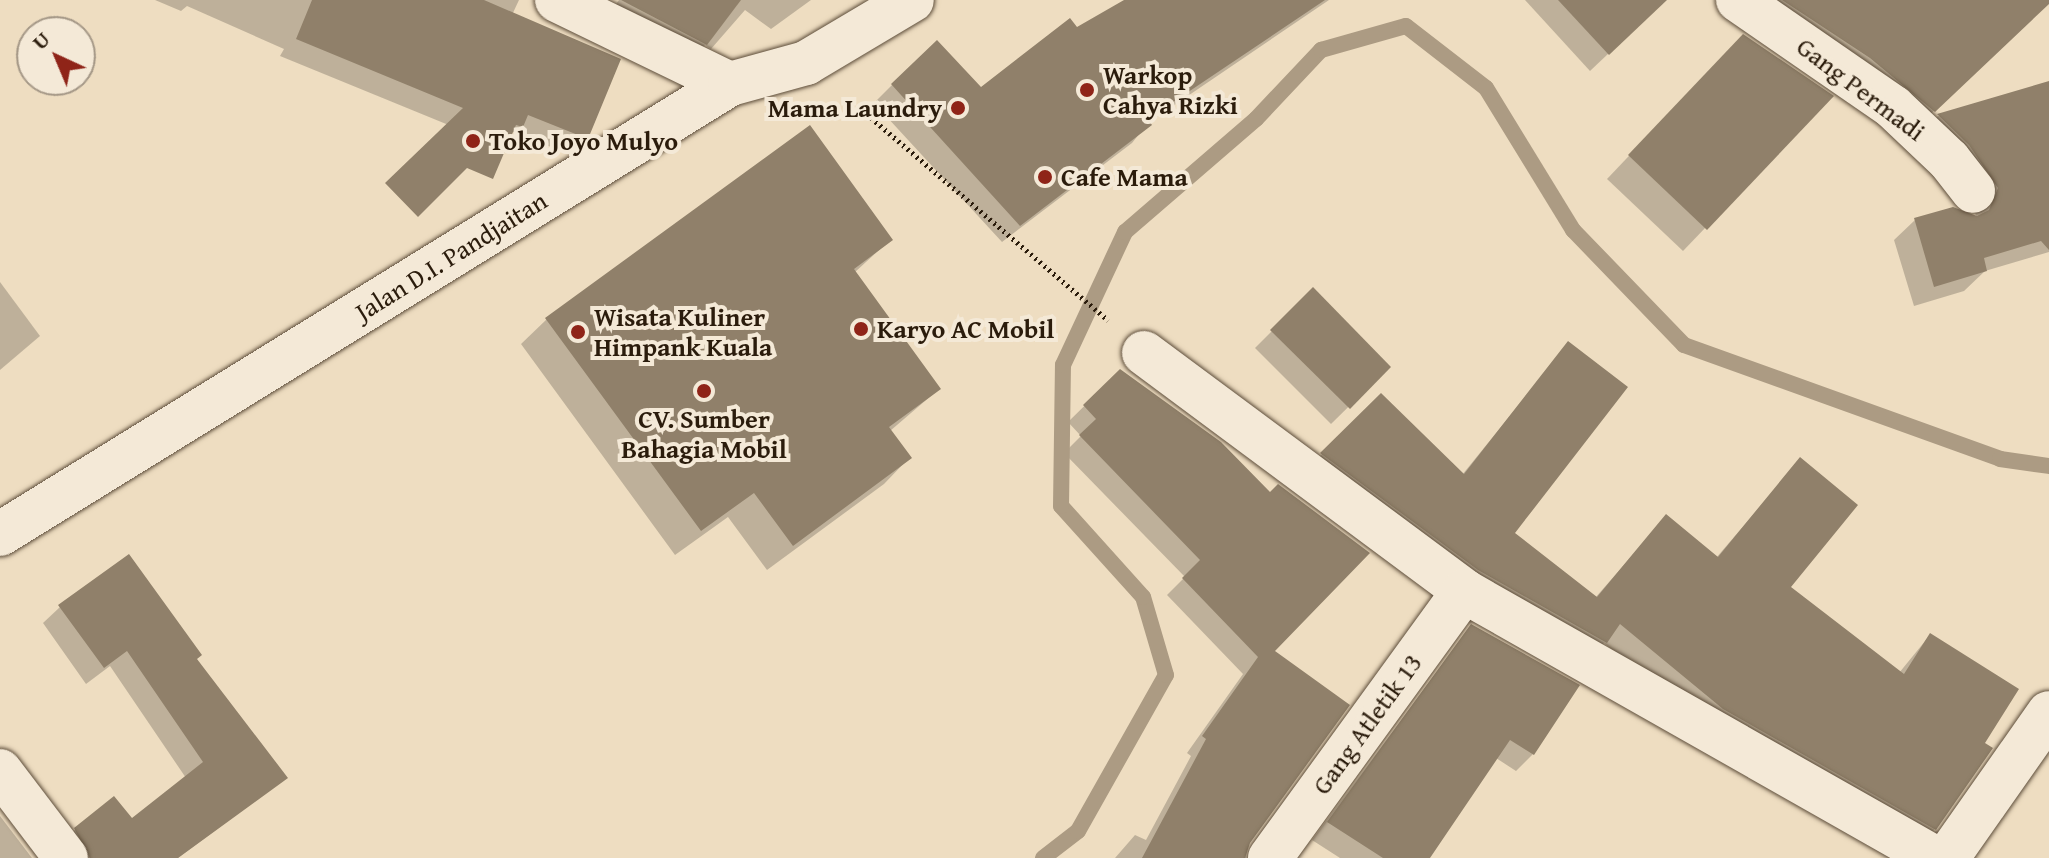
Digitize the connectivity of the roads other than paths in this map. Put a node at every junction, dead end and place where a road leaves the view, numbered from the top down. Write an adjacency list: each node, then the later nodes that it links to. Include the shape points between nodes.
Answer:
1 (557, 0): 4 (street)
2 (912, 0): 4 (street, Jalan D.I. Pandjaitan, via 806,63)
3 (1738, 0): 5 (street, Gang Permadi, via 1893,107)
4 (730, 84): 7 (street, Jalan D.I. Pandjaitan)
5 (1973, 191)
6 (1144, 353): 8 (street)
7 (0, 534)
8 (1464, 591): 12 (street, Gang Atletik 13); 13 (street)
9 (2049, 713): 14 (street)
10 (0, 771): 11 (street)
11 (66, 858)
12 (1270, 858)
13 (1935, 858)
14 (1947, 858)

